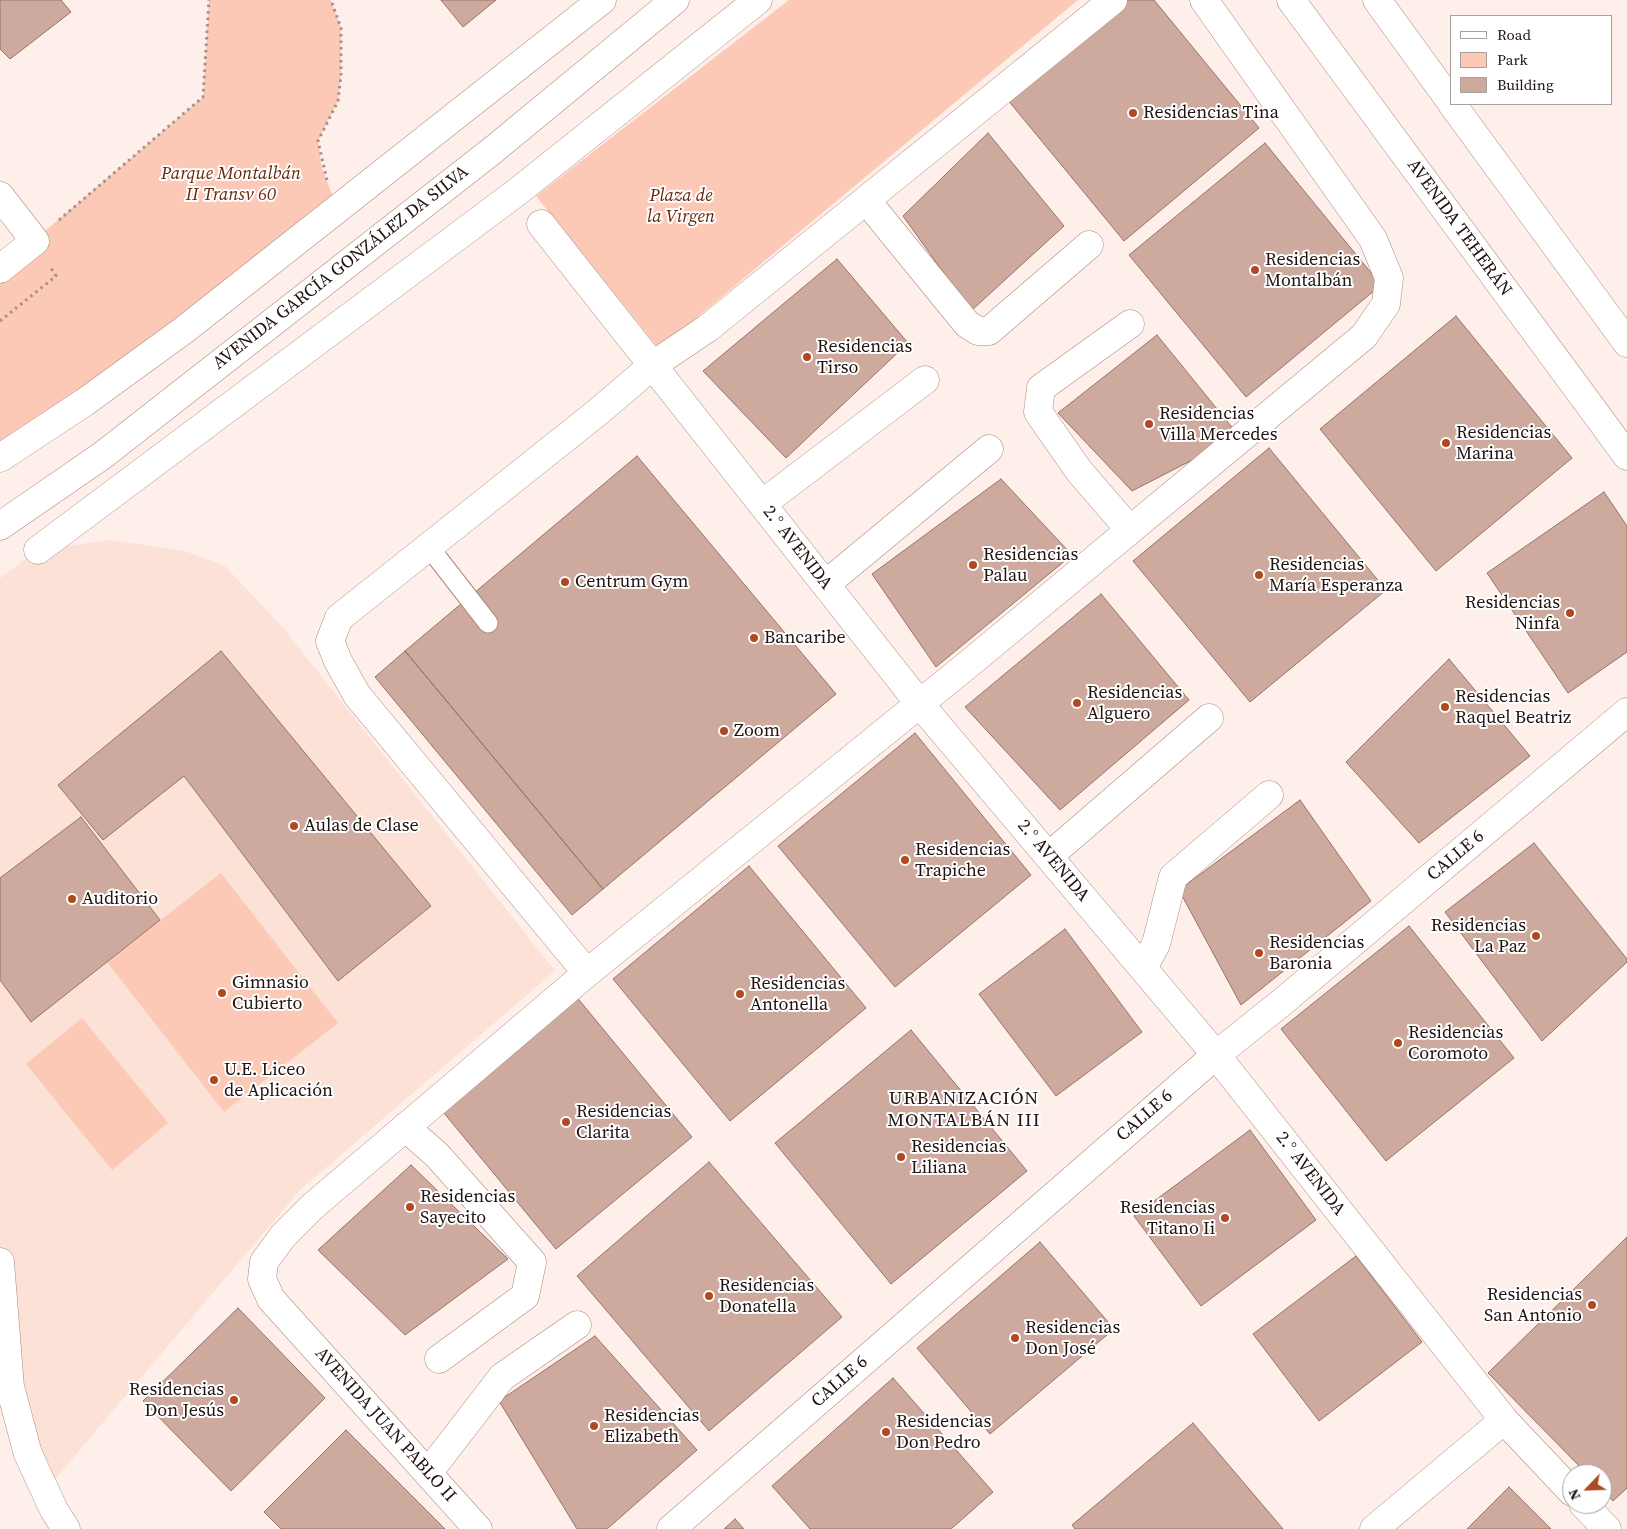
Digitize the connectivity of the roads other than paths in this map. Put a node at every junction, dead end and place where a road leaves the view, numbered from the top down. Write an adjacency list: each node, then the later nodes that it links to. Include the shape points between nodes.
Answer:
1 (602, 0): 21 (main road, via 184,330 85,402)
2 (675, 0): 23 (main road, AVENIDA GARCÍA GONZÁLEZ DA SILVA, via 493,150 103,455)
3 (758, 0): 26 (main road, via 516,192)
4 (1113, 0): 11 (main road)
5 (1204, 0): 24 (main road, AVENIDA JUAN PABLO II, via 1373,239 1389,278 1386,304 1364,336)
6 (1291, 0): 20 (main road, AVENIDA TEHERÁN)
7 (1376, 0): 8 (main road)
8 (1450, 100)
9 (1453, 105): 16 (main road)
10 (0, 196): 14 (main road, via 34,241)
11 (866, 200): 13 (main road, via 967,324 978,331 989,331); 17 (main road, via 708,328)
12 (542, 224): 17 (main road, 2.° AVENIDA)
13 (1089, 245)
14 (0, 269)
15 (1130, 324): 24 (main road, via 1041,388 1038,412 1078,471)
16 (1627, 343)
17 (653, 365): 22 (main road, 2.° AVENIDA); 25 (main road)
18 (925, 380): 22 (main road)
19 (988, 449): 27 (main road)
20 (1627, 456)
21 (0, 458)
22 (762, 504): 27 (main road, 2.° AVENIDA)
23 (0, 526)
24 (1130, 530): 29 (main road, AVENIDA JUAN PABLO II)
25 (429, 547): 28 (lane); 35 (main road, via 339,618 330,641 357,695)
26 (38, 550)
27 (826, 584): 29 (main road, 2.° AVENIDA)
28 (488, 623)
29 (920, 703): 33 (main road, 2.° AVENIDA); 35 (main road, AVENIDA JUAN PABLO II)
30 (1627, 712): 36 (main road, CALLE 6)
31 (1209, 718): 33 (main road)
32 (1269, 795): 34 (main road, via 1173,877 1156,944)
33 (1049, 856): 34 (main road, 2.° AVENIDA)
34 (1143, 968): 36 (main road, 2.° AVENIDA)
35 (587, 973): 37 (main road, AVENIDA JUAN PABLO II)
36 (1216, 1055): 41 (main road, 2.° AVENIDA); 47 (main road, CALLE 6)
37 (405, 1127): 40 (main road, via 437,1155 532,1262 525,1296); 42 (main road, AVENIDA JUAN PABLO II, via 313,1206 284,1236 264,1262 262,1279 271,1299)
38 (0, 1262): 45 (main road, via 10,1387 28,1454)
39 (576, 1324): 42 (main road, via 502,1377)
40 (439, 1359)
41 (1504, 1420): 43 (main road, 2.° AVENIDA); 48 (main road)
42 (428, 1473): 46 (main road, AVENIDA JUAN PABLO II)
43 (1562, 1481)
44 (1593, 1514): 49 (main road)
45 (66, 1529)
46 (478, 1529)
47 (671, 1529)
48 (1374, 1529)
49 (1607, 1529)

